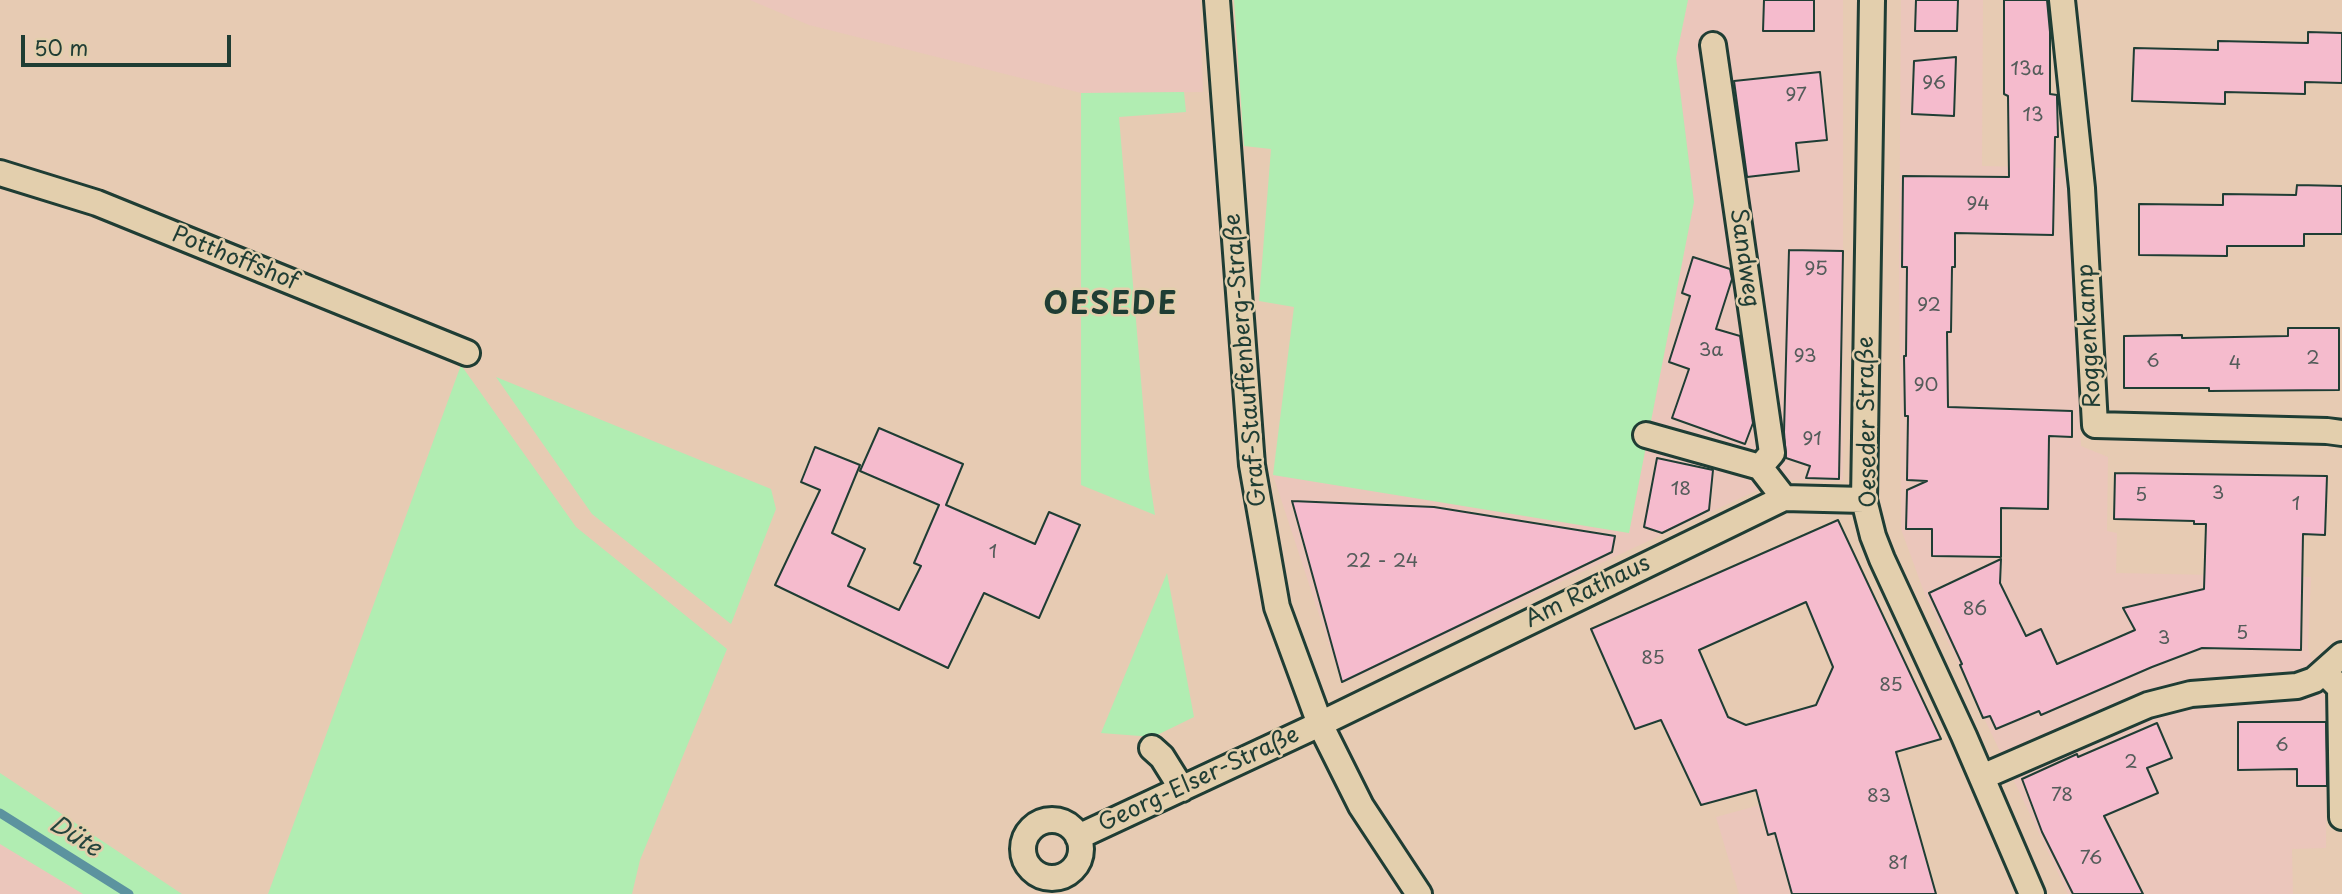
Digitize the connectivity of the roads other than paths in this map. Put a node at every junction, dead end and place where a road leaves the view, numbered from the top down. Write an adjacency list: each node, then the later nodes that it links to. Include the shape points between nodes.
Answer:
1 (1217, 0): 13 (street, Graf-Stauffenberg-Straße, via 1252,464 1277,607)
2 (1872, 0): 11 (street, Oeseder Straße)
3 (2063, 0): 7 (street, Roggenkamp, via 2081,176 2095,425)
4 (1713, 45): 9 (street, Sandweg, via 1772,453)
5 (0, 173): 6 (street, Potthoffshof, via 97,203)
6 (467, 353)
7 (2342, 433)
8 (1646, 435): 9 (street)
9 (1760, 467): 10 (street)
10 (1784, 498): 11 (street, Am Rathaus); 13 (street, Am Rathaus)
11 (1864, 500): 15 (street, Oeseder Straße, via 1882,559)
12 (2333, 664): 15 (street, via 2314,680 2297,686 2191,694 2148,705); 17 (street, via 2340,688)
13 (1320, 724): 16 (street, Georg-Elser-Straße); 20 (street, Graf-Stauffenberg-Straße, via 1361,806)
14 (1152, 748): 16 (street)
15 (1982, 778): 21 (street, Oeseder Straße)
16 (1182, 789): 18 (street, Georg-Elser-Straße)
17 (2342, 817)
18 (1078, 837): 19 (street, via 1077,862); 19 (street, via 1064,823 1046,821 1037,824 1025,839 1029,868)
19 (1059, 886)
20 (1419, 894)
21 (2032, 894)

